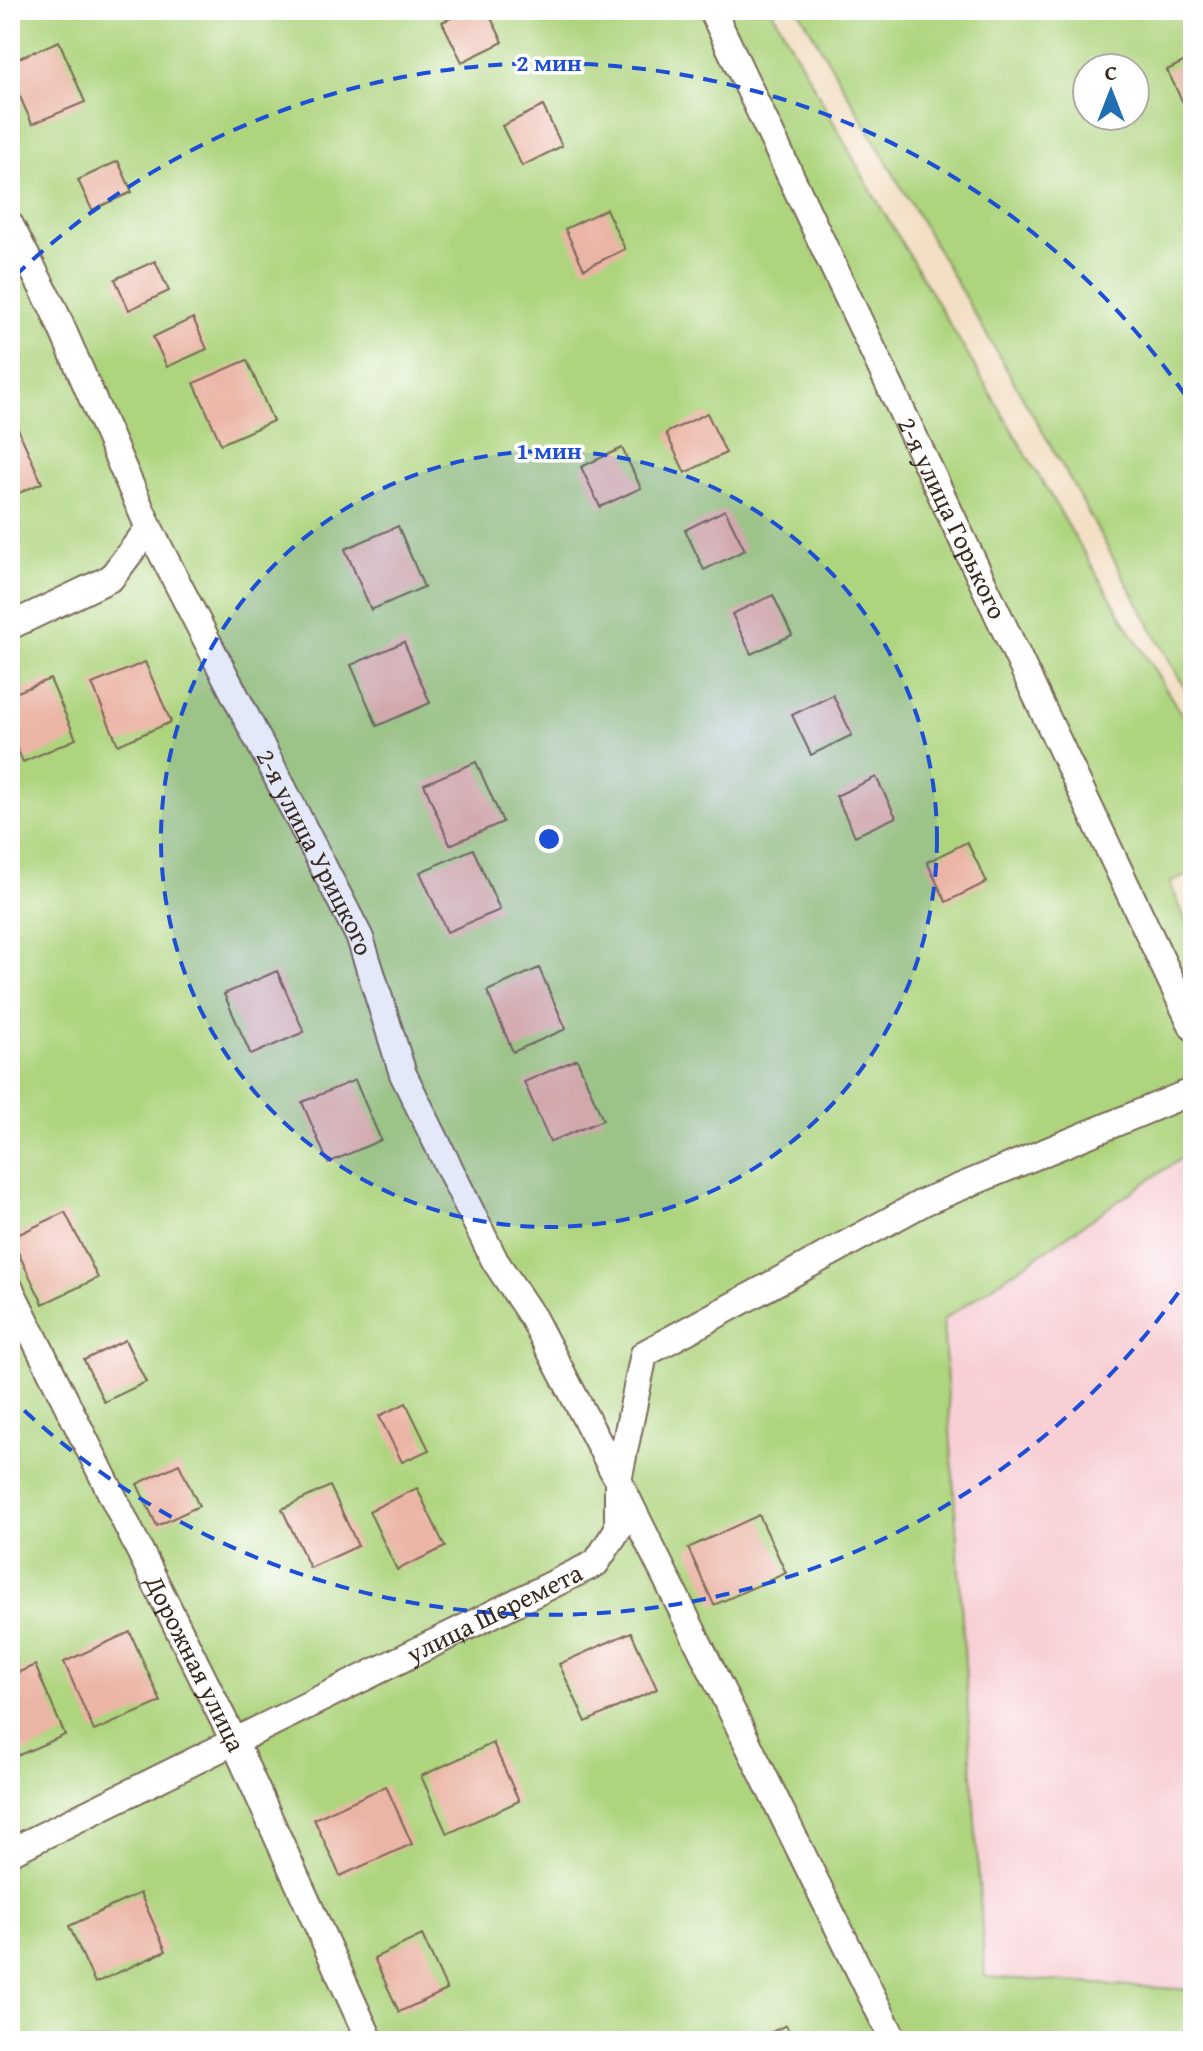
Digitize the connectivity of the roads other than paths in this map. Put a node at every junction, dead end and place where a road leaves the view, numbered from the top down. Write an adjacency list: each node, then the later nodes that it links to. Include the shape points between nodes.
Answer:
1 (712, 10): 5 (street, 2-я улица Горького)
2 (10, 225): 3 (street, 2-я улица Урицкого, via 53,308)
3 (149, 528): 4 (street, via 111,578); 8 (street, 2-я улица Урицкого, via 360,938 403,1074 481,1234 533,1318)
4 (10, 626)
5 (1193, 1027)
6 (1193, 1091): 8 (street, улица Шеремета, via 924,1202 644,1354)
7 (10, 1289): 9 (street, Дорожная улица)
8 (618, 1480): 9 (street, улица Шеремета, via 618,1529 596,1563); 12 (street)
9 (234, 1741): 10 (street, улица Шеремета); 11 (street, Дорожная улица)
10 (10, 1852)
11 (370, 2041)
12 (894, 2041)

